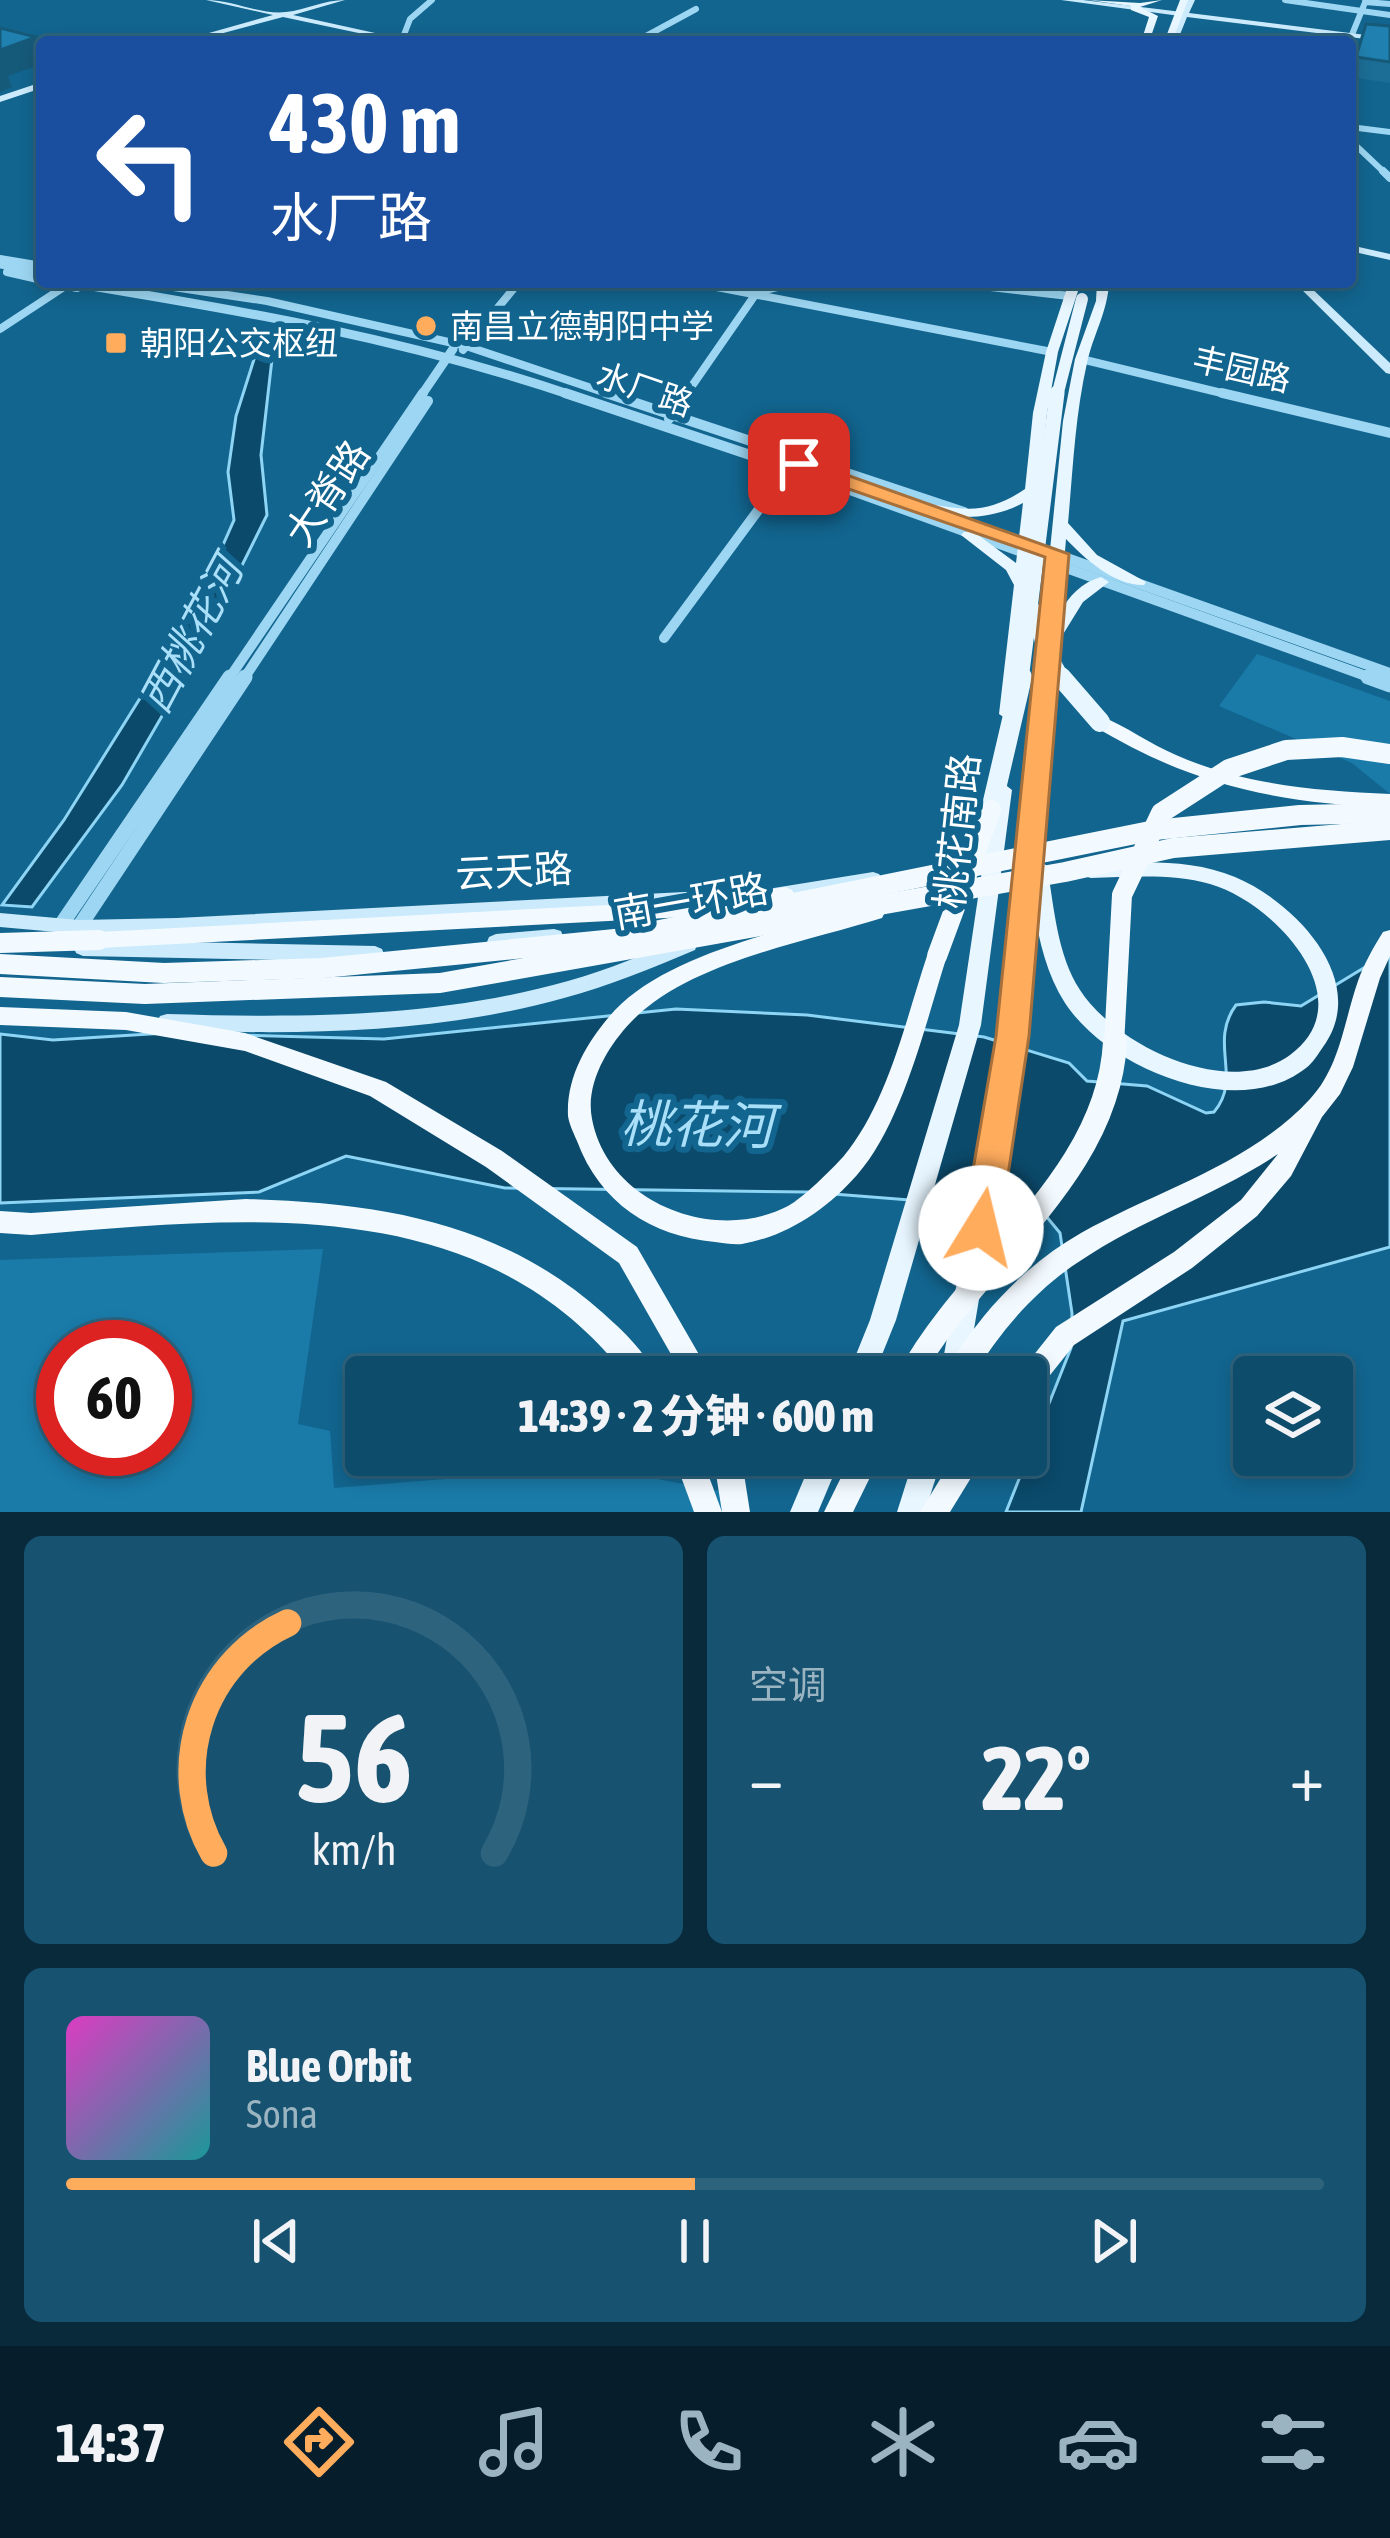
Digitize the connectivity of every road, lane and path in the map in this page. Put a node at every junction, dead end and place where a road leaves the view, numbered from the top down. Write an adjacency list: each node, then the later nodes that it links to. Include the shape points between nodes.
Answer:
1 (191, 0): 18 (main road)
2 (210, 0): 18 (main road)
3 (340, 0): 18 (main road)
4 (355, 0): 18 (main road)
5 (432, 0): 23 (street, via 410,19)
6 (1065, 0): 13 (main road)
7 (1076, 0): 15 (main road)
8 (1092, 0): 9 (main road)
9 (1158, 0)
10 (1285, 0): 16 (street)
11 (1365, 1): 12 (street); 16 (street)
12 (1390, 4)
13 (1134, 8): 15 (main road); 25 (main road, via 1154,16)
14 (696, 9): 24 (street)
15 (1180, 9): 26 (main road); 27 (main road)
16 (1360, 11): 17 (street); 28 (street)
17 (1390, 15)
18 (285, 17): 19 (main road); 20 (main road); 21 (main road); 22 (main road)
19 (207, 36)
20 (217, 36)
21 (365, 36)
22 (382, 36)
23 (408, 36)
24 (646, 36)
25 (1147, 36)
26 (1343, 36)
27 (1344, 36)
28 (1350, 36)
29 (1356, 37): 30 (main road)
30 (1390, 40)
31 (36, 89): 32 (main road)
32 (0, 101)
33 (1356, 128): 34 (street)
34 (1390, 133)
35 (1356, 146): 36 (street)
36 (1390, 178)
37 (1356, 246): 38 (main road)
38 (1390, 253)
39 (2, 266): 40 (street)
40 (36, 273)
41 (62, 288): 52 (street)
42 (94, 288): 53 (street, 水厂路)
43 (143, 288): 53 (street, 水厂路)
44 (180, 288): 53 (street, via 267,301)
45 (514, 288): 53 (street, 大脊路)
46 (760, 288): 57 (street)
47 (765, 288): 54 (street)
48 (1027, 288): 51 (street)
49 (1098, 288): 55 (main road, 桃花南路)
50 (1305, 288): 56 (main road)
51 (1079, 292): 54 (main road, 桃花南路); 74 (main road, bridge, via 1034,597 1051,668); 77 (main road, bridge, via 1052,416 1022,678)
52 (0, 329)
53 (458, 351): 57 (street, 水厂路); 59 (street); 90 (street, 大脊路)
54 (1052, 352): 60 (main road, 桃花南路)
55 (1081, 358): 58 (street, 丰园路); 63 (main road, 桃花南路)
56 (1390, 370)
57 (669, 419): 59 (street, 水厂路); 62 (street)
58 (1390, 433)
59 (790, 467): 61 (street, 水厂路); 64 (street, 水厂路); 70 (street)
60 (1031, 491): 62 (main road); 65 (main road, 桃花南路)
61 (925, 508): 62 (main road); 65 (street, 水厂路)
62 (977, 516)
63 (1060, 524): 66 (main road, 桃花南路); 68 (main road, via 1092,559)
64 (969, 535): 65 (street, 水厂路); 69 (main road, via 1012,567)
65 (1025, 549): 66 (street, 水厂路); 69 (main road, 桃花南路)
66 (1057, 560): 67 (street, 水厂路); 68 (street, 水厂路); 71 (main road, 桃花南路)
67 (1101, 582): 71 (main road, via 1075,599); 73 (street, 水厂路)
68 (1138, 582): 72 (street, 水厂路)
69 (1021, 584): 82 (main road, 桃花南路)
70 (664, 638)
71 (1049, 650): 80 (main road, 桃花南路)
72 (1387, 671)
73 (1390, 685)
74 (1100, 722): 76 (highway, bridge, via 1147,752 1234,785)
75 (1390, 754): 102 (highway, bridge, via 1286,750 1229,769 1161,813 1122,895 1113,1076 1081,1153)
76 (1390, 801)
77 (991, 809): 87 (highway, bridge, via 884,1102 849,1167 800,1211 746,1233 701,1233 648,1216 615,1192 586,1147 580,1096 591,1060 622,1016 675,980 744,952)
78 (1390, 813): 93 (highway, 南一环路, bridge, via 1155,830 615,939 323,968 164,973)
79 (1390, 830): 83 (highway, 南一环路, bridge, via 1173,848)
80 (1032, 838): 81 (main road, 桃花南路); 83 (main road, bridge, via 1054,962 1076,1001 1127,1050 1162,1068 1244,1082 1300,1059 1322,1031 1328,994 1317,959 1267,904 1226,882 1151,870)
81 (1029, 862): 82 (main road, 云天路); 84 (main road, 桃花南路)
82 (994, 865): 85 (main road, 桃花南路); 86 (main road, 云天路)
83 (1065, 872): 87 (highway, 南一环路, bridge)
84 (1026, 884): 85 (main road, 云天路); 103 (main road, 桃花南路, via 1012,1036)
85 (992, 886): 89 (main road, 云天路); 101 (main road, 桃花南路, via 970,1025)
86 (785, 895): 90 (main road, 云天路); 92 (highway, bridge, via 704,908)
87 (922, 897): 94 (highway, 南一环路, bridge, via 440,983 145,994)
88 (0, 920): 90 (main road, 云天路)
89 (724, 922): 92 (main road, 云天路, bridge, via 372,954); 96 (main road, via 687,946 551,994 415,1017 278,1027)
90 (61, 925)
91 (1390, 938): 97 (highway, via 1343,1071)
92 (0, 942)
93 (0, 964)
94 (0, 987)
95 (0, 1016): 96 (highway)
96 (126, 1021): 100 (highway, via 245,1042 378,1089 628,1255)
97 (1318, 1106): 104 (highway, via 1247,1162 1086,1243 1016,1295); 105 (highway, via 1249,1208 1065,1336)
98 (0, 1222): 99 (highway, via 230,1209 388,1220 500,1254 553,1287)
99 (624, 1356)
100 (687, 1356)
101 (867, 1356)
102 (922, 1356)
103 (959, 1356)
104 (971, 1356)
105 (1047, 1358)
106 (695, 1476): 112 (highway)
107 (730, 1476): 113 (highway)
108 (819, 1476): 114 (main road)
109 (856, 1476): 115 (highway)
110 (922, 1476): 116 (main road)
111 (957, 1476): 117 (highway)
112 (709, 1512)
113 (736, 1512)
114 (804, 1512)
115 (838, 1512)
116 (911, 1512)
117 (934, 1512)

